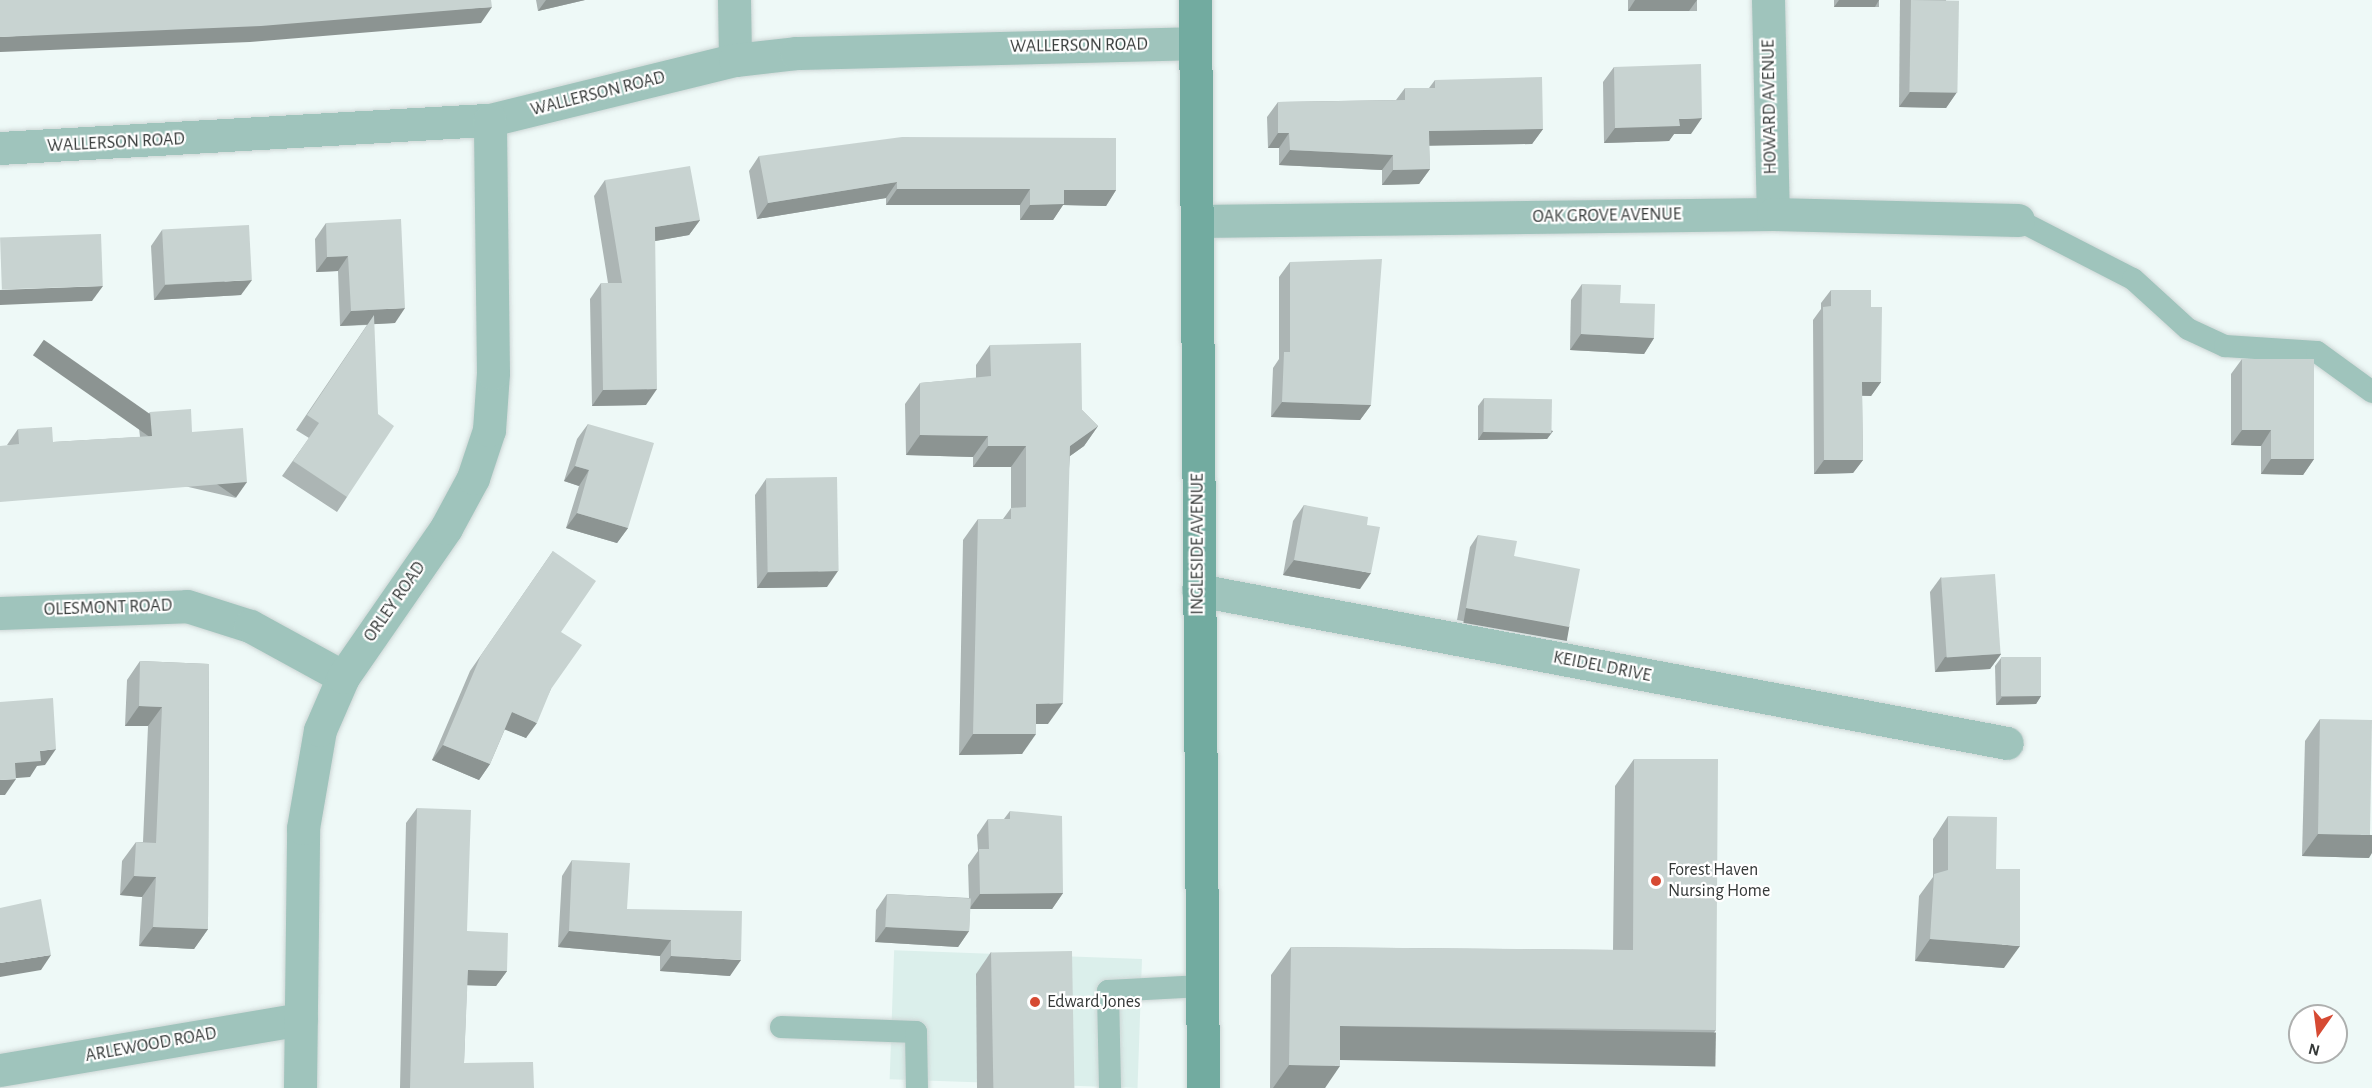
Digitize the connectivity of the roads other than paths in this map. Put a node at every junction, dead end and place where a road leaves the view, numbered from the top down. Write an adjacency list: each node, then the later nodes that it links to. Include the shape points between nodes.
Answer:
1 (734, 0): 5 (street)
2 (1195, 0): 4 (main road, INGLESIDE AVENUE)
3 (1768, 0): 8 (street, HOWARD AVENUE)
4 (1195, 43): 5 (street, WALLERSON ROAD, via 796,53); 10 (main road, INGLESIDE AVENUE)
5 (735, 60): 6 (street, WALLERSON ROAD)
6 (490, 120): 7 (street, WALLERSON ROAD); 14 (street, ORLEY ROAD, via 493,373 489,430 472,478 446,528)
7 (0, 148)
8 (1773, 214): 9 (street, OAK GROVE AVENUE); 10 (street, OAK GROVE AVENUE)
9 (2018, 220): 11 (lane, via 2133,279 2188,329 2225,346 2317,352)
10 (1197, 221): 12 (main road, INGLESIDE AVENUE)
11 (2372, 392)
12 (1198, 590): 15 (street, KEIDEL DRIVE); 16 (main road, INGLESIDE AVENUE)
13 (0, 613): 14 (street, OLESMONT ROAD, via 187,606 250,626)
14 (343, 677): 17 (street, ORLEY ROAD, via 320,730 303,828)
15 (2007, 743)
16 (1202, 986): 22 (lane, via 1108,991); 23 (main road, INGLESIDE AVENUE)
17 (301, 1019): 19 (street, ARLEWOOD ROAD); 20 (street, ORLEY ROAD)
18 (781, 1027): 21 (lane, via 916,1032)
19 (0, 1070)
20 (300, 1088)
21 (917, 1088)
22 (1110, 1088)
23 (1203, 1088)

